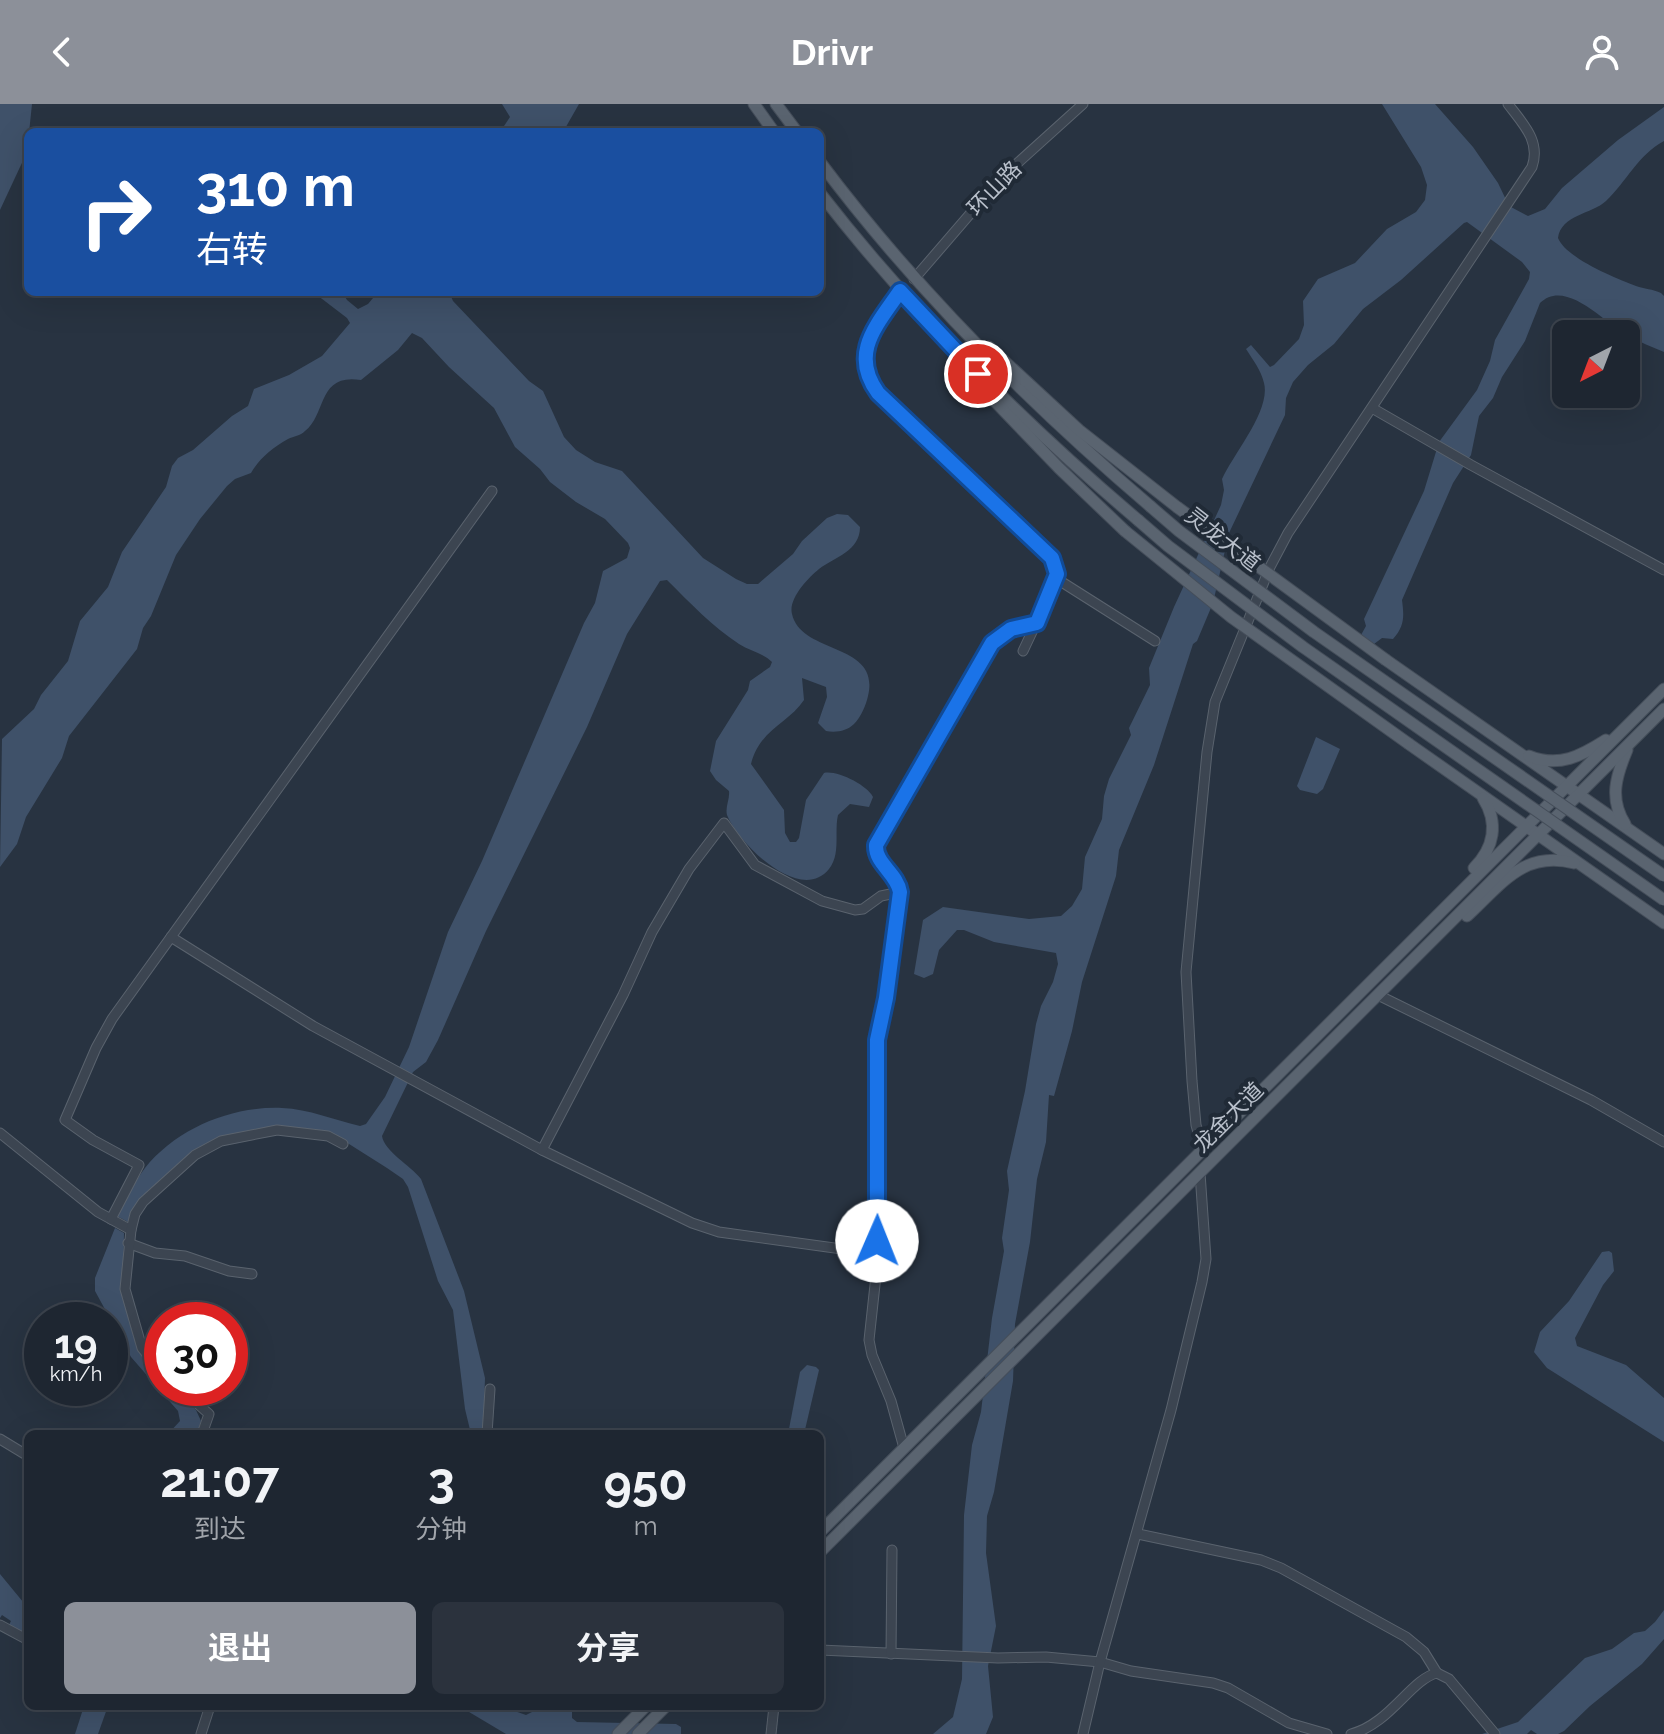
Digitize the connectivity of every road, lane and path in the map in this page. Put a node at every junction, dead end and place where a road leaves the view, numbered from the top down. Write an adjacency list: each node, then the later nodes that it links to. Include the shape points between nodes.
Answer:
1 (754, 104): 5 (main road)
2 (776, 104): 6 (main road)
3 (1083, 104): 9 (street, 环山路, via 1001,178)
4 (1508, 104): 13 (street, via 1531,135 1532,167)
5 (771, 128)
6 (794, 128)
7 (824, 167): 9 (main road, 灵龙大道)
8 (824, 198): 10 (main road, 灵龙大道)
9 (914, 279): 12 (main road, 灵龙大道)
10 (900, 291): 11 (main road, 灵龙大道); 16 (street, via 868,342 865,360 871,382 1052,558)
11 (921, 314): 26 (main road, bridge, via 1021,430 1125,531 1242,626); 35 (main road, 灵龙大道, bridge, via 1039,434 1179,554)
12 (947, 315): 24 (main road, bridge, via 1087,438); 33 (main road, 灵龙大道, bridge, via 1052,421 1150,506 1314,632)
13 (1372, 408): 15 (street); 45 (street, via 1280,546 1215,702 1186,972 1194,1110)
14 (492, 491): 37 (street)
15 (1664, 570)
16 (1057, 579): 17 (street); 18 (street)
17 (1037, 623): 19 (street); 34 (street, via 1011,629 992,643 878,842 877,856)
18 (1155, 641)
19 (1023, 651)
20 (1664, 689): 22 (main road, 龙金大道)
21 (1664, 709): 23 (main road, 龙金大道)
22 (1623, 729): 24 (main road, via 1566,760 1542,760); 25 (main road, 龙金大道)
23 (1634, 739): 27 (main road, 龙金大道); 29 (main road, via 1615,791 1619,813)
24 (1513, 749): 25 (main road)
25 (1567, 786): 27 (main road); 28 (main road, 龙金大道)
26 (1474, 789): 28 (main road); 38 (main road, via 1490,811 1489,848 1427,915)
27 (1579, 794): 29 (main road); 30 (main road, 龙金大道)
28 (1526, 826): 30 (main road); 38 (main road, 龙金大道)
29 (1631, 831): 31 (main road)
30 (1538, 834): 32 (main road); 39 (main road, 龙金大道)
31 (1664, 854)
32 (1582, 865): 36 (main road); 39 (main road, via 1550,859 1525,865)
33 (1664, 876)
34 (900, 892): 44 (street, via 881,896 860,910 822,901 755,865 724,823 652,932); 50 (street, via 877,1040)
35 (1664, 900)
36 (1664, 923)
37 (171, 937): 44 (street, via 313,1026); 47 (street, via 101,1037 65,1120 139,1165)
38 (1411, 941): 45 (main road, 龙金大道)
39 (1426, 947): 40 (main road, 龙金大道)
40 (1378, 995): 42 (street); 46 (main road, 龙金大道)
41 (0, 1133): 47 (street)
42 (1664, 1142)
43 (343, 1144): 48 (street, via 328,1136 277,1130 221,1141 195,1155 153,1192 135,1214)
44 (542, 1150): 50 (street, via 710,1230)
45 (1203, 1150): 58 (main road, 龙金大道)
46 (1200, 1173): 61 (street, via 1206,1259); 62 (main road, 龙金大道)
47 (111, 1219): 48 (street)
48 (131, 1230): 49 (street)
49 (128, 1243): 51 (street); 52 (street, via 125,1289)
50 (878, 1254): 58 (street, via 869,1345)
51 (252, 1274)
52 (144, 1350)
53 (490, 1389): 56 (street)
54 (200, 1406): 55 (street, via 209,1414)
55 (203, 1430)
56 (487, 1430)
57 (0, 1439): 59 (street)
58 (904, 1448): 60 (main road, 龙金大道)
59 (24, 1454)
60 (824, 1528)
61 (1138, 1534): 68 (street); 69 (street, via 1281,1568 1406,1637)
62 (824, 1548)
63 (892, 1550): 67 (street)
64 (0, 1625): 65 (street)
65 (24, 1638)
66 (824, 1650): 67 (street)
67 (891, 1654): 68 (street)
68 (1100, 1662): 74 (street, via 1228,1688); 80 (street)
69 (1437, 1673): 75 (street, via 1449,1679); 82 (street, via 1379,1722)
70 (209, 1710): 76 (street)
71 (642, 1710): 77 (main road)
72 (662, 1710): 78 (main road)
73 (774, 1710): 79 (street)
74 (1298, 1731): 81 (street)
75 (1493, 1732)
76 (201, 1734)
77 (618, 1734)
78 (638, 1734)
79 (771, 1734)
80 (1083, 1734)
81 (1327, 1734)
82 (1351, 1734)

